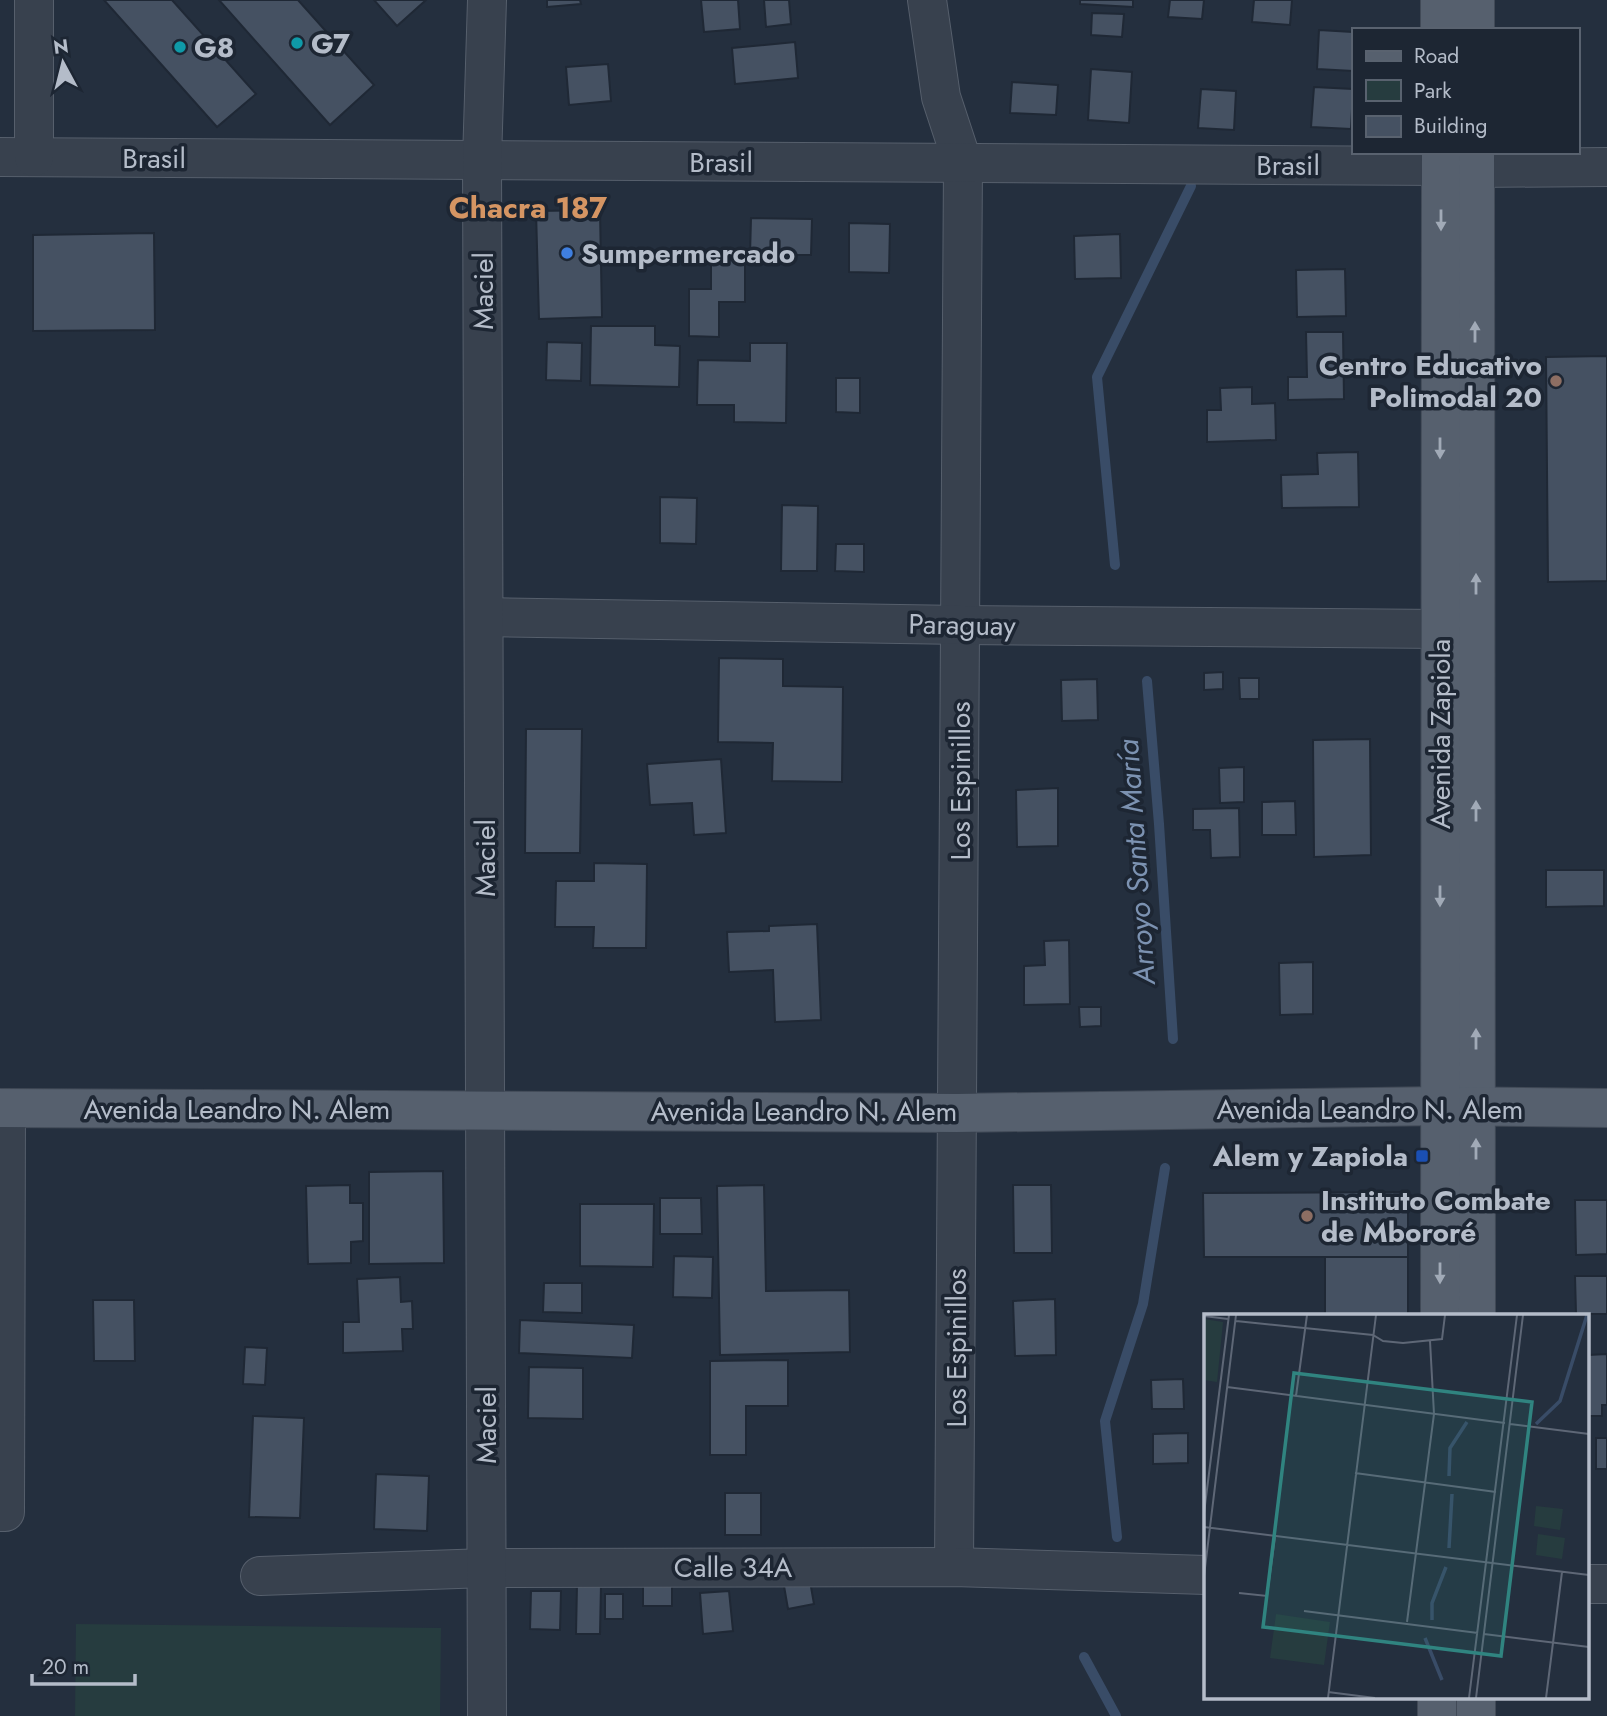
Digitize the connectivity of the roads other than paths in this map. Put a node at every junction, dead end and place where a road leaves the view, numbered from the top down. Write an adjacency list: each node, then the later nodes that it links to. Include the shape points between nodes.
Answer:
1 (34, 0): 8 (street)
2 (487, 0): 9 (street, Maciel)
3 (928, 0): 11 (street, Los Espinillos, via 941,97)
4 (1440, 0): 6 (main road)
5 (1475, 0): 7 (main road)
6 (1440, 28)
7 (1475, 28)
8 (17, 157): 9 (street, Brasil)
9 (482, 160): 11 (street, Brasil); 13 (street, Maciel)
10 (1458, 160): 11 (street, Brasil); 12 (street, Brasil); 15 (main road, Avenida Zapiola, one-way to 15); 16 (main road, Avenida Zapiola, one-way to 10)
11 (963, 164): 14 (street, Los Espinillos)
12 (1607, 167)
13 (484, 617): 14 (street, Paraguay); 19 (street, Maciel)
14 (961, 625): 15 (street, Paraguay); 20 (street, Los Espinillos)
15 (1440, 629): 16 (main road, Avenida Zapiola, one-way to 16)
16 (1458, 1107): 18 (main road, Avenida Leandro N. Alem); 20 (main road, Avenida Leandro N. Alem); 21 (main road, Avenida Zapiola, one-way to 21); 22 (main road, Avenida Zapiola, one-way to 16)
17 (3, 1108): 19 (main road, Avenida Leandro N. Alem); 23 (street)
18 (1607, 1108)
19 (486, 1110): 20 (main road, Avenida Leandro N. Alem); 25 (street, Maciel)
20 (957, 1113): 24 (street, Los Espinillos)
21 (1440, 1314)
22 (1476, 1314)
23 (2, 1512)
24 (954, 1567): 25 (street, Calle 34A); 26 (street, Calle 34A)
25 (486, 1568): 27 (street, Calle 34A); 30 (street, Maciel)
26 (1204, 1575)
27 (260, 1576)
28 (1437, 1698): 31 (main road)
29 (1476, 1698): 32 (main road)
30 (487, 1716)
31 (1437, 1716)
32 (1476, 1716)

